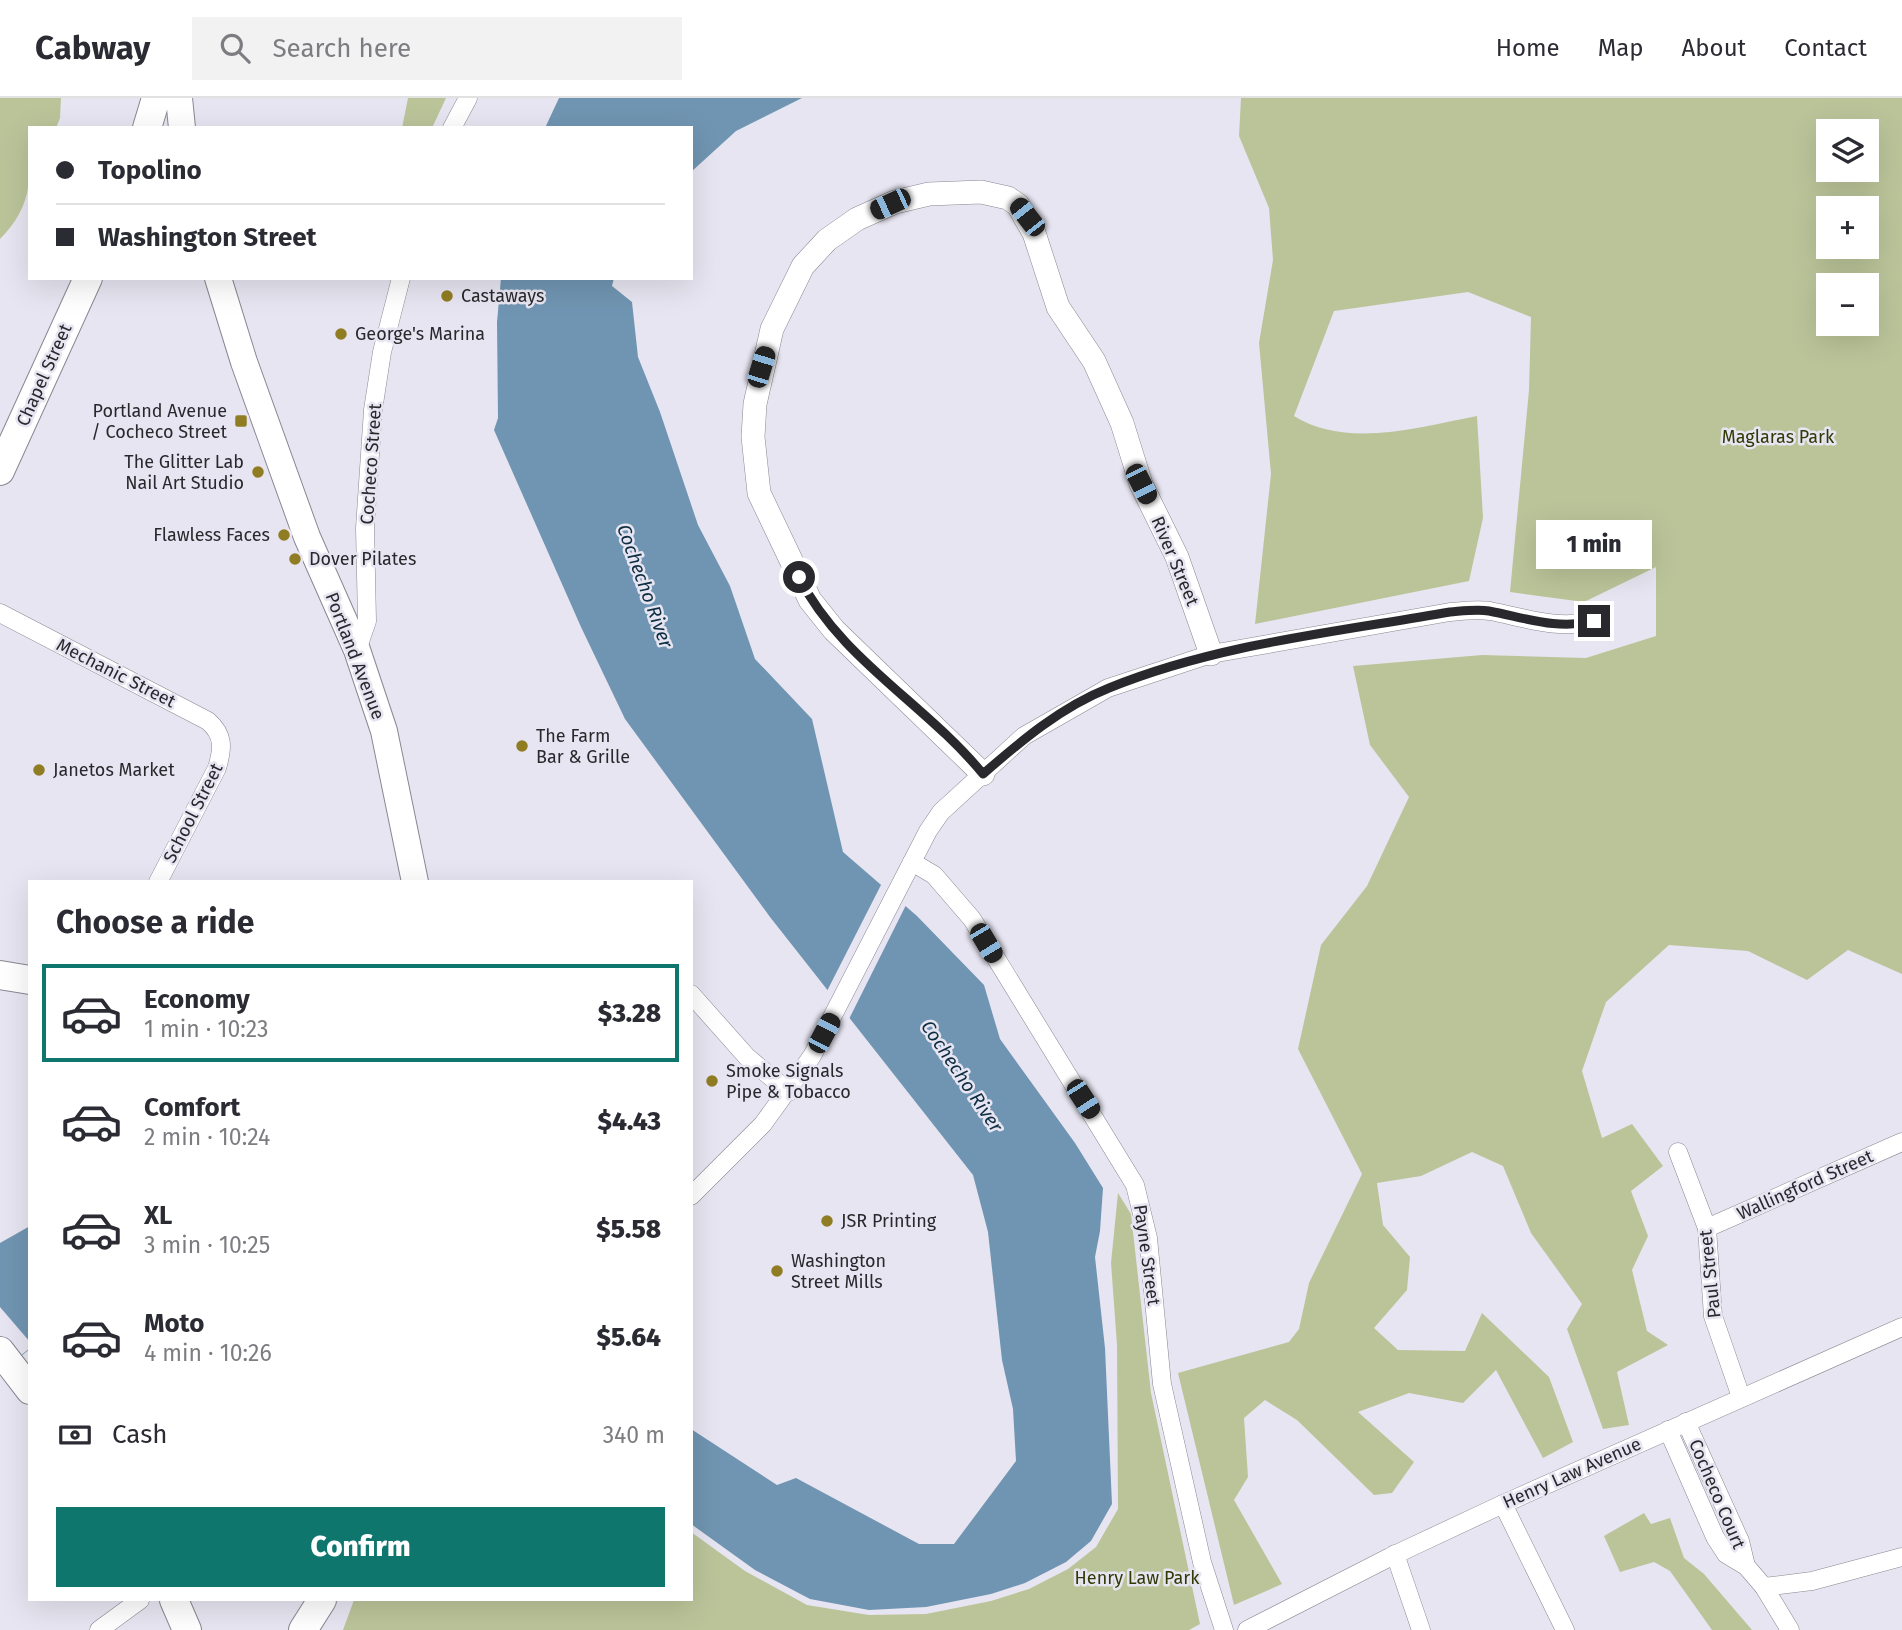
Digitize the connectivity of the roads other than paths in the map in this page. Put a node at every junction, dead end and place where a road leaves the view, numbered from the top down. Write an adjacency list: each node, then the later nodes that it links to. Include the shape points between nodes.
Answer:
1 (156, 98): 4 (main road)
2 (179, 98): 5 (main road)
3 (468, 98): 6 (street)
4 (148, 126)
5 (182, 126)
6 (453, 126)
7 (87, 280): 10 (main road, Chapel Street)
8 (219, 280): 13 (main road, Portland Avenue, via 307,537)
9 (400, 280): 13 (street, Cocheco Street, via 373,410 365,528 367,621)
10 (0, 471)
11 (0, 612): 15 (street, Mechanic Street, via 208,721 219,731)
12 (1594, 621): 14 (street, via 1572,626 1490,611 1450,612)
13 (357, 650): 19 (main road, Portland Avenue, via 384,731)
14 (1212, 654): 16 (street, via 1108,688 1024,736); 16 (street, River Street, via 1177,557 1141,484 1122,423 1094,361 1058,307 1034,233 1018,205 981,192 929,194 895,202 858,219 827,240 803,266 772,329 755,404 759,493 810,600 834,630)
15 (222, 743): 18 (street, School Street, via 217,768)
16 (983, 774): 17 (street, via 941,812)
17 (912, 862): 23 (street); 45 (street, Payne Street, via 934,875 972,919 1135,1185 1148,1238 1162,1384 1202,1562)
18 (160, 878)
19 (415, 880)
20 (0, 975): 21 (main road)
21 (28, 980)
22 (693, 996): 23 (street, via 747,1057)
23 (789, 1092): 26 (street)
24 (1902, 1142): 27 (street, Wallingford Street)
25 (1678, 1152): 27 (street, Paul Street)
26 (693, 1194)
27 (1707, 1228): 31 (street, Paul Street, via 1713,1316)
28 (1902, 1327): 31 (street, Henry Law Avenue)
29 (5, 1358): 30 (main road)
30 (28, 1387)
31 (1741, 1397): 32 (street, Henry Law Avenue)
32 (1686, 1422): 33 (street, Henry Law Avenue); 37 (street, Cocheco Court, via 1741,1541)
33 (1668, 1430): 34 (street, Henry Law Avenue); 37 (street, Cocheco Court, via 1715,1537 1726,1554)
34 (1503, 1504): 35 (street, Henry Law Avenue); 48 (street)
35 (1395, 1554): 46 (street, Henry Law Avenue); 47 (street)
36 (1902, 1557): 38 (street, via 1812,1581)
37 (1746, 1566): 38 (street, Cocheco Court)
38 (1764, 1587): 49 (street, Cocheco Court)
39 (139, 1601): 42 (street)
40 (321, 1601): 44 (main road)
41 (180, 1612): 43 (main road)
42 (99, 1630)
43 (199, 1630)
44 (303, 1630)
45 (1224, 1630)
46 (1247, 1630)
47 (1421, 1630)
48 (1565, 1630)
49 (1790, 1630)

